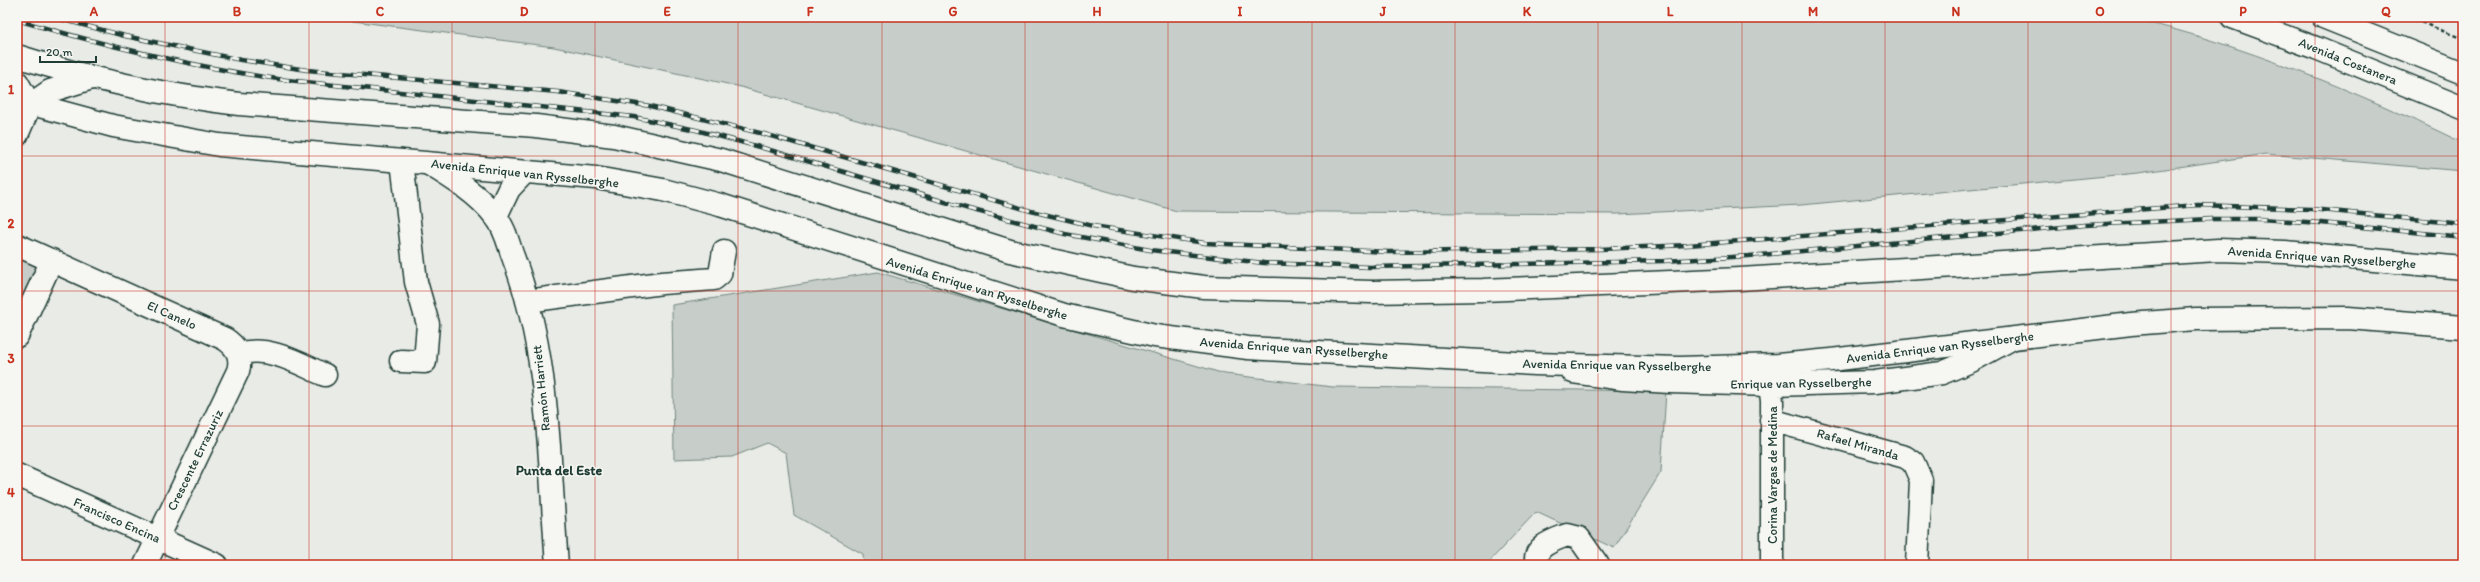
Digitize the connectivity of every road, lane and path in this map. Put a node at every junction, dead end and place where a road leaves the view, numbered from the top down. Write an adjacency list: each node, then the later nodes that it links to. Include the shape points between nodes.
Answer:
1 (2232, 17): 10 (main road, Avenida Costanera)
2 (2323, 17): 6 (main road)
3 (2408, 17): 4 (path)
4 (2463, 39)
5 (17, 56): 7 (main road, Avenida Enrique van Rysselberghe)
6 (2463, 73)
7 (94, 77): 9 (main road, via 56,88); 19 (main road, Avenida Enrique van Rysselberghe, via 156,91 239,104 536,126 614,136 720,160 1010,251 1133,278 1204,287 1371,292 1483,290 1740,279 2218,250 2285,252)
8 (17, 82): 9 (main road)
9 (24, 103): 11 (main road); 12 (main road, Avenida Enrique van Rysselberghe, via 113,126 219,145)
10 (2463, 108)
11 (17, 135)
12 (402, 161): 13 (main road, Avenida Enrique van Rysselberghe); 25 (main road, via 416,282 428,324 425,362)
13 (429, 164): 14 (main road, Avenida Enrique van Rysselberghe); 15 (main road, Ramón Harriett, via 460,184)
14 (524, 173): 15 (main road, via 509,188); 26 (main road, Avenida Enrique van Rysselberghe, via 596,178 663,190 713,203 1064,315 1155,336 1248,348)
15 (496, 216): 20 (main road, Ramón Harriett, via 516,264)
16 (17, 245): 18 (main road, El Canelo)
17 (724, 251): 20 (main road, via 720,274 714,279 662,283)
18 (52, 260): 22 (main road); 24 (main road, El Canelo, via 225,340)
19 (2463, 268)
20 (527, 301): 34 (main road, Ramón Harriett, via 541,372)
21 (2463, 327): 23 (main road, Avenida Enrique van Rysselberghe, via 2348,318 2196,319 2131,324)
22 (17, 336)
23 (2012, 339): 26 (main road, Avenida Enrique van Rysselberghe, via 1778,365 1629,368); 28 (main road, Enrique van Rysselberghe, via 1972,361 1942,373 1875,382)
24 (238, 354): 27 (main road, via 266,351); 31 (main road, Crescente Errazuriz, via 238,371)
25 (401, 361)
26 (1535, 364): 28 (main road, Enrique van Rysselberghe, via 1623,379)
27 (325, 375)
28 (1770, 385): 29 (main road, Corina Vargas de Medina)
29 (1771, 420): 37 (main road, Corina Vargas de Medina); 38 (main road, Rafael Miranda, via 1905,457 1914,462 1921,480)
30 (17, 475): 31 (main road, Francisco Encina)
31 (157, 538): 32 (main road, Crescente Errazuriz); 33 (main road, Francisco Encina)
32 (146, 565)
33 (217, 565)
34 (557, 565)
35 (1537, 565): 36 (main road, via 1536,556 1541,548 1567,534 1579,538)
36 (1598, 565)
37 (1772, 565)
38 (1917, 565)

